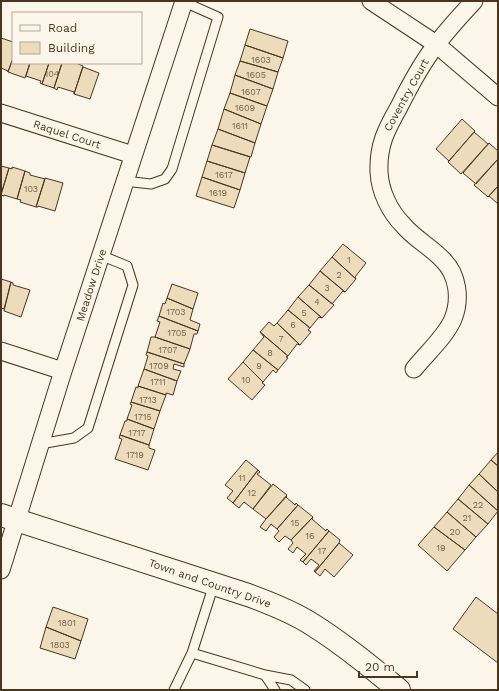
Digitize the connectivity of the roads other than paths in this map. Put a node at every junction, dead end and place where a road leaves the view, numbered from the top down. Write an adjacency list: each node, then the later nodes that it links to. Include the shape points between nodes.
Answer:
1 (371, 1): 4 (street)
2 (474, 1): 4 (street, Coventry Court)
3 (184, 2): 7 (street, Meadow Drive); 8 (lane, via 218,16 172,169 165,178 151,184)
4 (436, 44): 5 (street); 11 (street, Coventry Court, via 413,78 391,120 384,134 380,154 379,174 383,194 392,212 404,227 444,260 453,273 457,288 458,304 453,319 447,330)
5 (498, 97)
6 (1, 113): 7 (street, Raquel Court)
7 (133, 155): 8 (street, Meadow Drive)
8 (124, 181): 9 (street, Meadow Drive)
9 (100, 255): 12 (street, Meadow Drive); 13 (lane, via 127,266 133,285 88,428 74,438)
10 (1, 351): 12 (street)
11 (414, 369)
12 (63, 371): 13 (street, Meadow Drive)
13 (40, 444): 14 (street, Meadow Drive)
14 (9, 518): 15 (street, Meadow Drive); 16 (street, Town and Country Drive)
15 (1, 570)
16 (214, 584): 17 (lane); 22 (street, Town and Country Drive, via 277,606 312,624)
17 (192, 653): 18 (lane); 19 (lane)
18 (265, 675): 20 (lane); 21 (lane, via 291,680)
19 (174, 690)
20 (275, 690)
21 (305, 690)
22 (399, 690)

